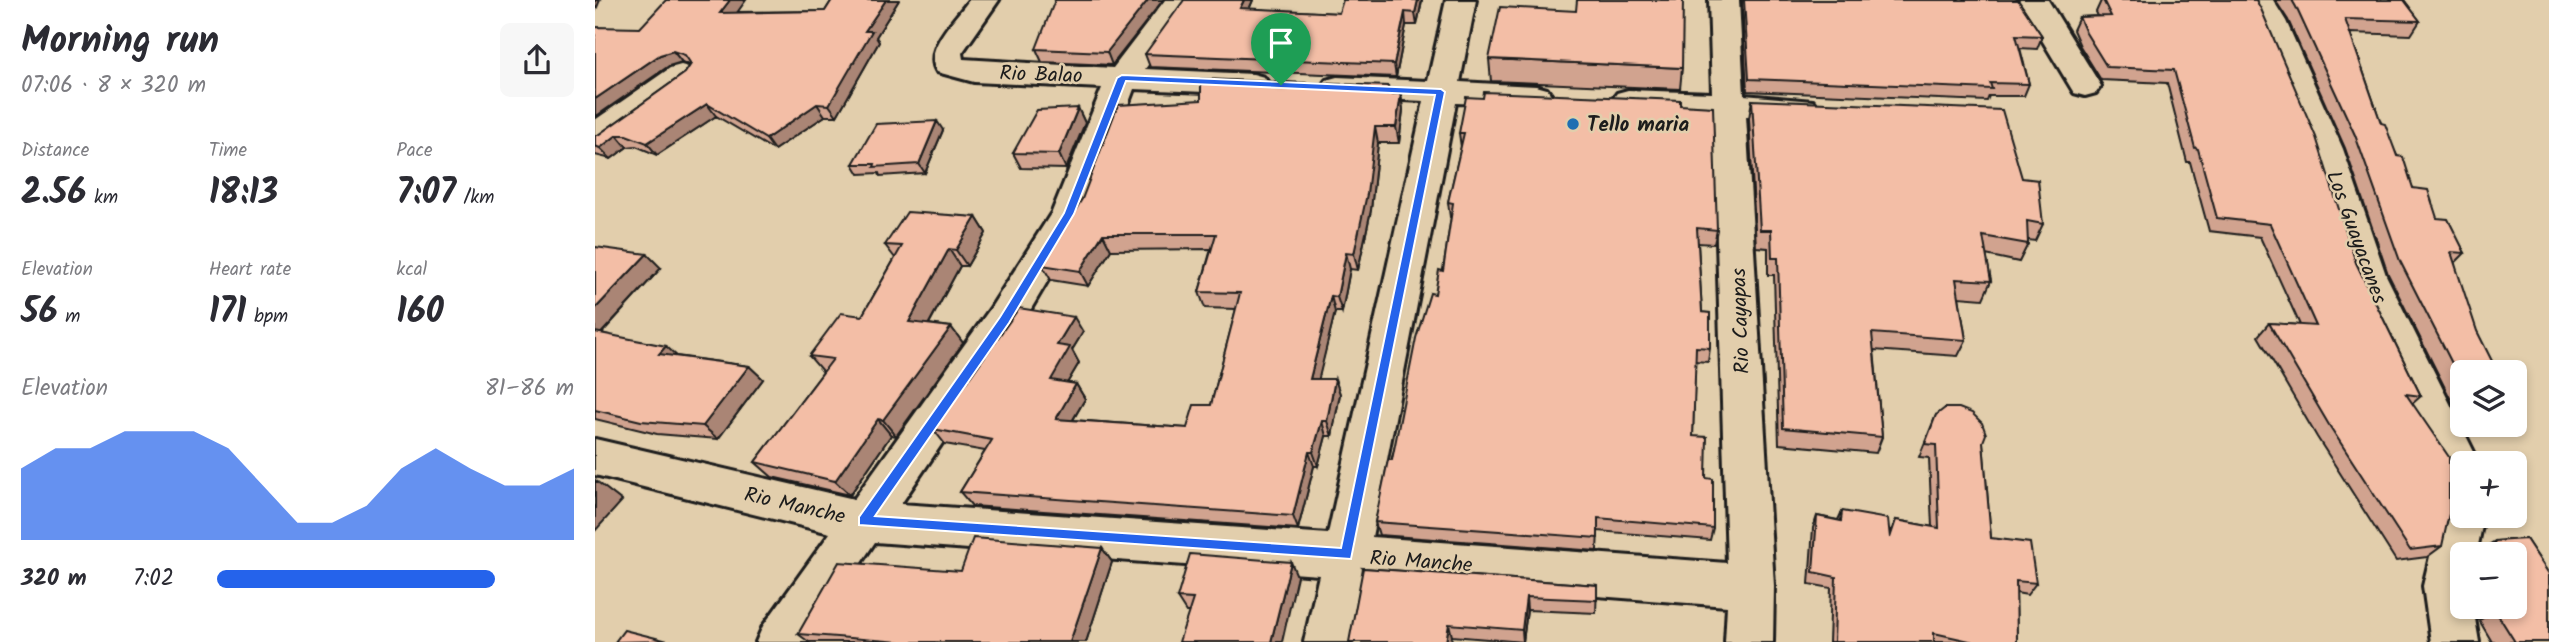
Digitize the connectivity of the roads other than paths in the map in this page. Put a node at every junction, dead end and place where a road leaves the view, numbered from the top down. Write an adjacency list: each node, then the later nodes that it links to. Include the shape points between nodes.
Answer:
1 (983, 0): 8 (street, Rio Balao, via 947,53 948,65 974,72)
2 (1180, 0): 8 (street)
3 (1461, 0): 10 (street)
4 (1724, 0): 11 (street, Rio Cayapas)
5 (2033, 0): 9 (street)
6 (2258, 0): 14 (street, Los Guayacanes, via 2326,149 2367,275)
7 (681, 75): 13 (street)
8 (1122, 78): 10 (street, Rio Balao); 16 (street, via 1069,214 1005,320)
9 (2085, 86)
10 (1441, 92): 11 (street, Rio Balao); 18 (street)
11 (1731, 105): 12 (street, Rio Balao); 19 (street, Rio Cayapas)
12 (1826, 108)
13 (595, 136)
14 (2452, 451)
15 (595, 457): 16 (street, Rio Manche)
16 (864, 521): 18 (street, Rio Manche); 20 (street)
17 (2459, 528): 23 (street, via 2447,586)
18 (1346, 555): 19 (street, Rio Manche); 21 (street)
19 (1751, 586): 22 (street, Rio Cayapas)
20 (780, 642)
21 (1328, 642)
22 (1749, 642)
23 (2455, 642)

